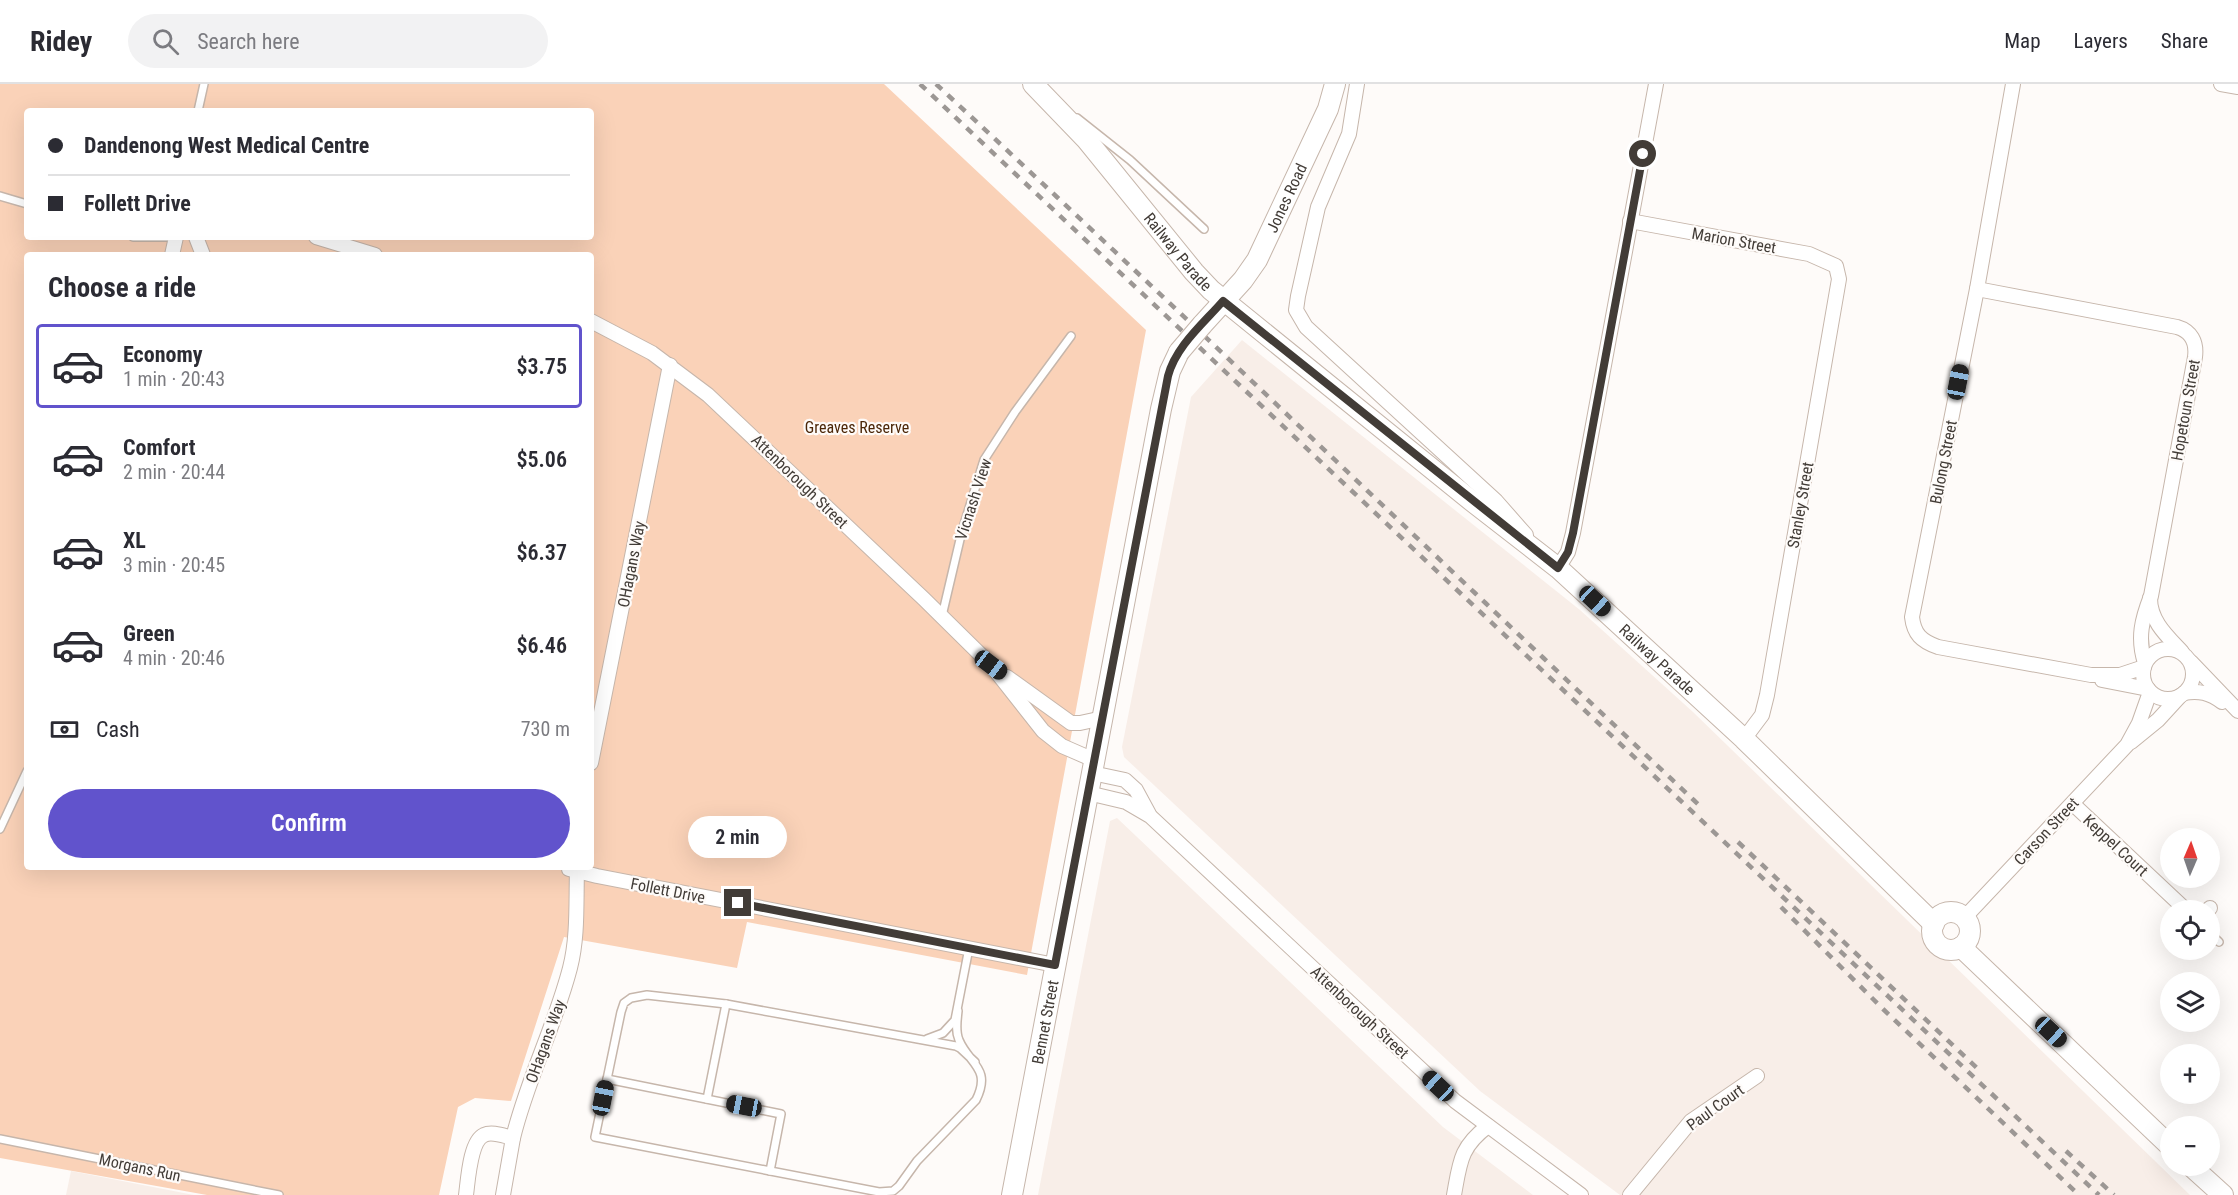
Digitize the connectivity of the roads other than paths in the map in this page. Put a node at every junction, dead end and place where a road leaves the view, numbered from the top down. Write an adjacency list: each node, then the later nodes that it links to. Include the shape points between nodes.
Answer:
1 (204, 84): 9 (lane)
2 (1033, 84): 13 (lane, via 1120,151); 18 (main road, Railway Parade, via 1086,139 1194,272)
3 (1335, 84): 18 (main road, Jones Road, via 1328,109 1267,240 1251,270)
4 (1357, 84): 22 (street, via 1349,134 1317,211 1297,314 1306,327 1496,501)
5 (1656, 84): 12 (street)
6 (2013, 84): 17 (street, Bulong Street)
7 (2221, 84): 8 (street)
8 (2238, 87)
9 (199, 108)
10 (0, 196): 11 (lane)
11 (24, 203)
12 (1630, 221): 16 (street, Marion Street, via 1809,254); 23 (street, via 1573,533)
13 (1204, 229)
14 (326, 240): 15 (street)
15 (365, 252)
16 (1836, 266): 34 (street, Stanley Street, via 1839,279 1767,695 1762,715)
17 (1977, 289): 24 (street, Hopetoun Street, via 2177,327 2193,339 2196,352); 29 (street, Bulong Street, via 1912,617 1913,629 1926,643)
18 (1223, 301): 22 (main road, Railway Parade); 33 (main road, Bennet Street, bridge, via 1179,352 1170,371)
19 (594, 322): 21 (street, Attenborough Street)
20 (1071, 336): 25 (lane, Vicnash View, via 984,460)
21 (670, 365): 25 (street, Attenborough Street, via 734,418); 36 (street, OHagans Way)
22 (1540, 552): 23 (main road, Railway Parade)
23 (1558, 568): 34 (main road, Railway Parade)
24 (2151, 596): 26 (street, Hopetoun Street, via 2156,621); 28 (street, Hopetoun Street, via 2140,630)
25 (942, 616): 27 (street, Attenborough Street)
26 (2186, 657): 28 (street, via 2163,649 2151,655); 31 (street, via 2193,674); 32 (street, Hopetoun Street)
27 (991, 665): 33 (street, Attenborough Street, via 1069,722 1078,724); 37 (street, Attenborough Street, via 1043,731)
28 (2144, 665): 29 (street, Bulong Street, via 2117,675); 30 (street, via 2144,681)
29 (2083, 675): 30 (street, Bulong Street)
30 (2149, 691): 31 (street, via 2165,699); 35 (street, Carson Street)
31 (2182, 694): 32 (street, via 2212,695); 35 (street, Carson Street)
32 (2238, 713)
33 (1103, 718): 37 (main road, Bennet Street)
34 (1744, 739): 47 (main road, Railway Parade)
35 (2127, 745): 40 (street, Carson Street)
36 (594, 748)
37 (1093, 766): 39 (main road, Bennet Street); 41 (street, Attenborough Street, via 1125,780 1136,790)
38 (24, 777): 42 (lane)
39 (1088, 793): 41 (street, Attenborough Street, via 1126,802); 50 (main road, Bennet Street)
40 (2073, 804): 45 (street, Keppel Court); 46 (street, Carson Street)
41 (1150, 816): 58 (street, Attenborough Street, via 1455,1101)
42 (0, 829)
43 (570, 870): 60 (street, OHagans Way, via 575,942 570,968)
44 (580, 870): 49 (street, Follett Drive)
45 (2175, 900)
46 (1965, 917): 47 (main road, via 1946,913); 48 (main road, via 1970,931)
47 (1934, 924): 48 (main road, via 1933,935 1939,945 1949,949)
48 (1961, 947): 59 (main road)
49 (969, 948): 50 (street, Follett Drive); 52 (lane)
50 (1055, 965): 67 (main road, Bennet Street)
51 (726, 1004): 53 (lane); 56 (lane, via 647,995 631,998 621,1011); 57 (lane)
52 (958, 1011): 53 (lane, via 946,1031); 54 (lane, via 959,1041)
53 (920, 1039): 54 (lane, via 958,1047)
54 (975, 1062): 62 (lane, via 981,1078 976,1100 893,1191 879,1192)
55 (1757, 1076): 70 (street, Paul Court, via 1691,1121)
56 (606, 1079): 57 (lane); 62 (lane, via 595,1137)
57 (707, 1099): 62 (lane, via 781,1114)
58 (1488, 1126): 68 (street, via 1465,1149); 69 (street, Attenborough Street)
59 (2160, 1136)
60 (513, 1138): 65 (street, via 490,1134 478,1139); 66 (street, OHagans Way)
61 (0, 1139): 64 (lane, Morgans Run)
62 (770, 1171)
63 (2203, 1176): 71 (main road)
64 (279, 1195)
65 (466, 1195)
66 (503, 1195)
67 (1012, 1195)
68 (1454, 1195)
69 (1581, 1195)
70 (1630, 1195)
71 (2223, 1195)

